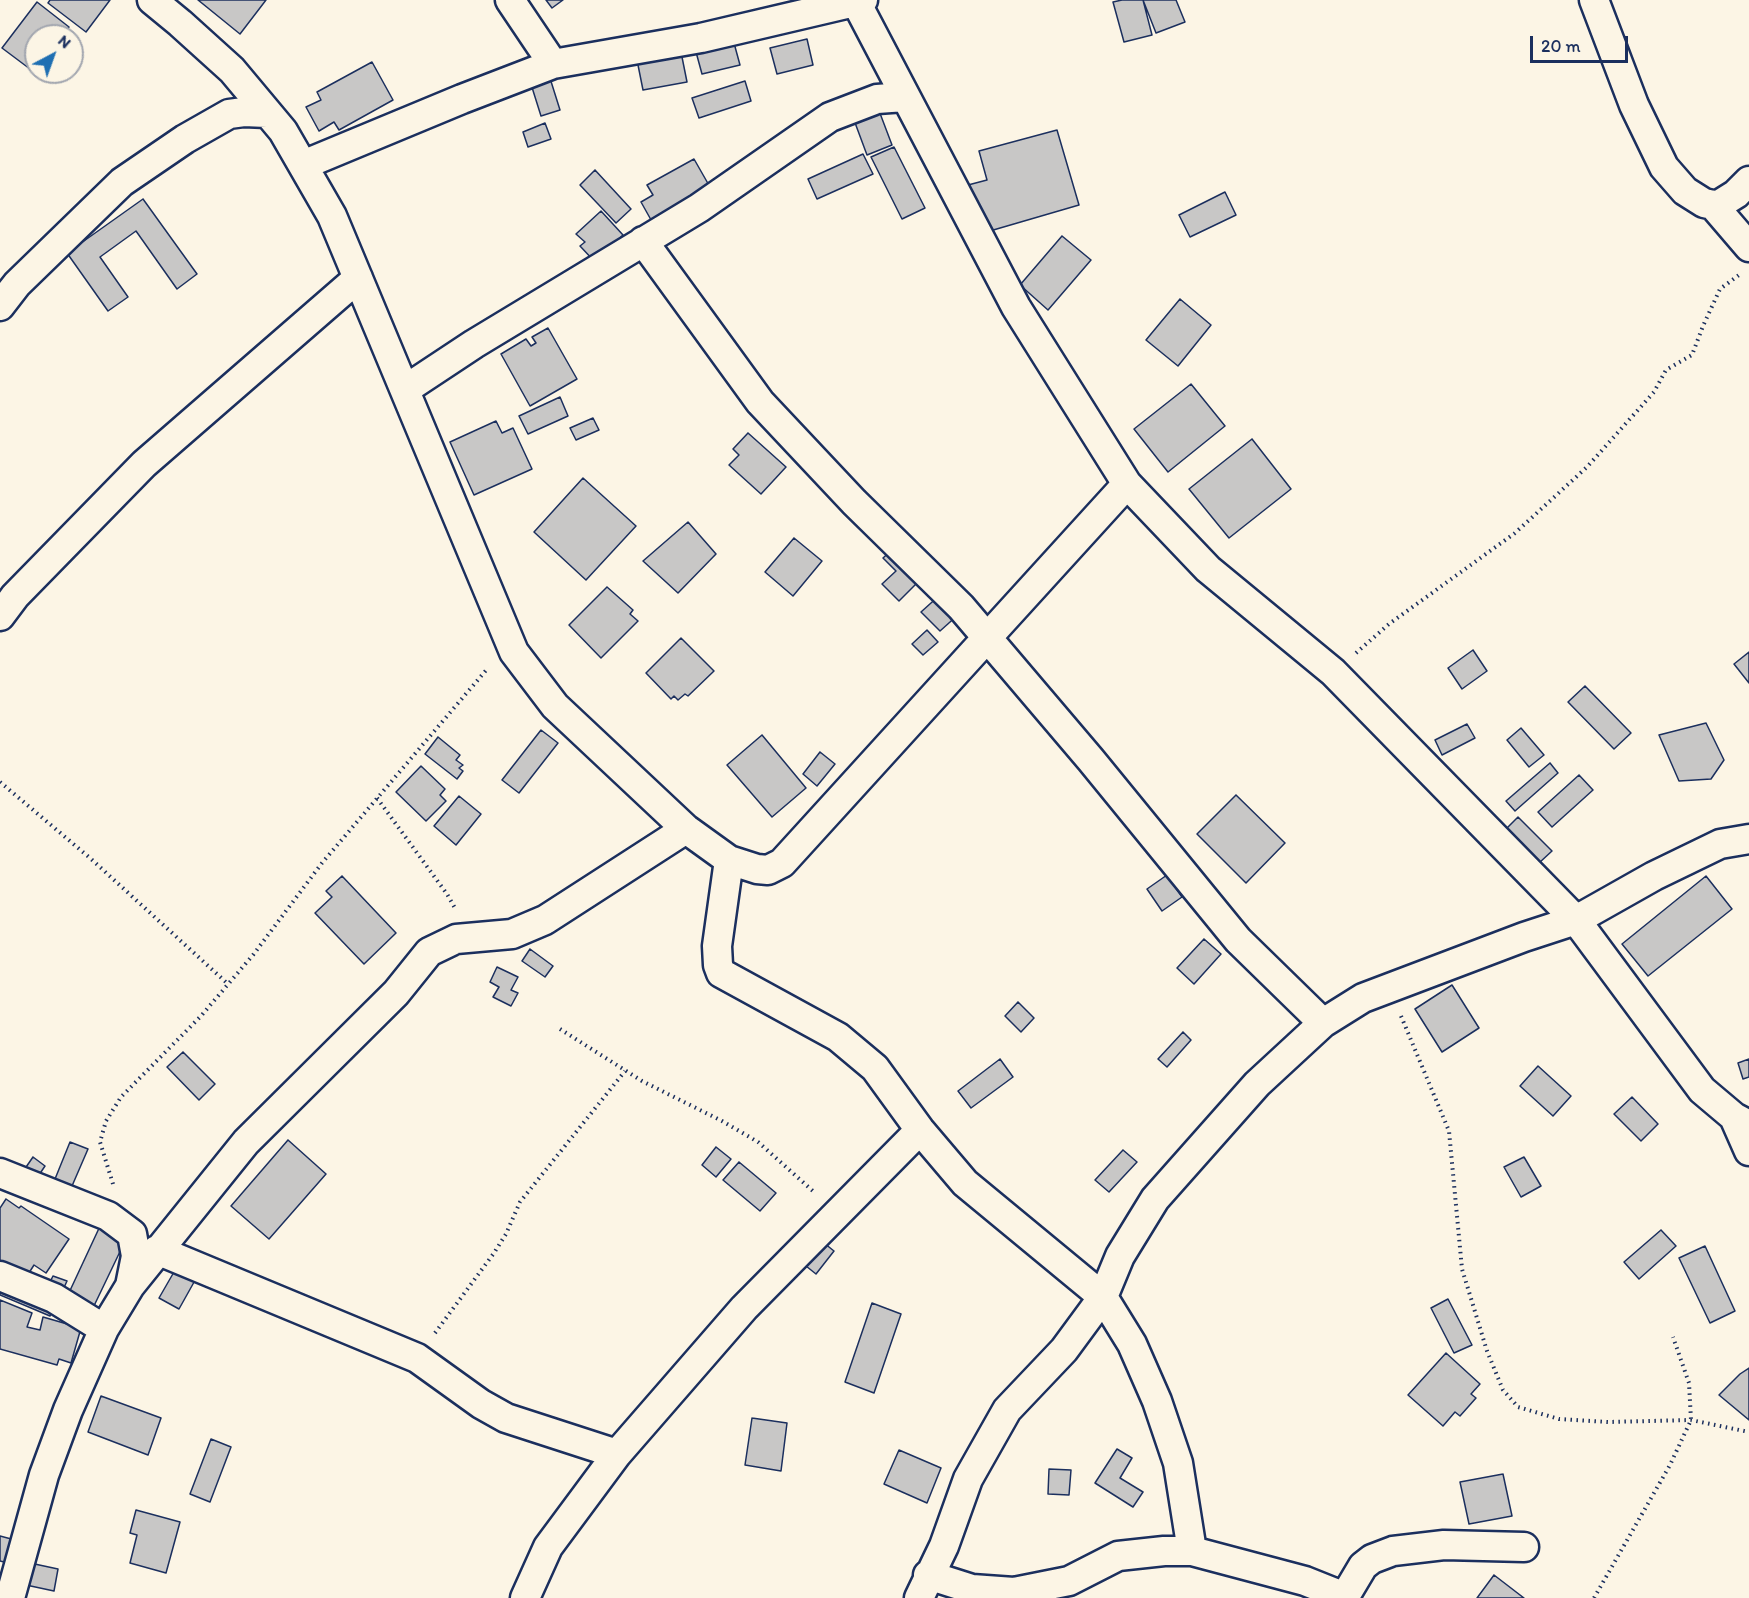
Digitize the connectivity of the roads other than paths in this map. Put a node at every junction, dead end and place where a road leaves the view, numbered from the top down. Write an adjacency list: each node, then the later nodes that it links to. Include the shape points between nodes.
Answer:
1 (152, 0): 7 (street, via 232,70)
2 (510, 0): 5 (street)
3 (1594, 0): 10 (street, via 1634,105 1664,167 1685,190)
4 (858, 1): 5 (street, via 701,38); 6 (street)
5 (553, 64): 8 (street)
6 (905, 97): 11 (street, via 877,99 830,117 699,208); 16 (street, via 1016,307)
7 (267, 113): 8 (street, via 284,131); 14 (street, via 229,114 122,182 17,284)
8 (303, 165): 13 (street, via 332,216)
9 (1749, 181): 10 (street, via 1736,194)
10 (1713, 205): 12 (street)
11 (643, 241): 15 (street); 18 (street, via 760,402)
12 (1749, 247)
13 (358, 279): 15 (street); 17 (street, via 144,464)
14 (0, 306)
15 (406, 389): 19 (street, via 514,652 555,706)
16 (1127, 484): 18 (street); 22 (street, via 1208,569 1333,672)
17 (0, 616)
18 (987, 637): 21 (street, via 782,863 768,870); 23 (street, via 1238,940)
19 (686, 829): 21 (street); 28 (street, via 545,920 512,934 456,939 429,952 396,993 246,1142)
20 (1749, 839): 22 (street, via 1720,844)
21 (729, 860): 25 (street, via 717,946 721,973 838,1037 876,1068)
22 (1576, 920): 23 (street, via 1390,987 1363,998); 24 (street, via 1701,1090)
23 (1323, 1023): 31 (street, via 1257,1084 1155,1199 1120,1256)
24 (1741, 1121): 26 (street)
25 (920, 1130): 31 (street, via 965,1183); 33 (street, via 744,1308)
26 (1749, 1151)
27 (0, 1173): 30 (street, via 108,1216 132,1234 136,1256)
28 (157, 1250): 30 (street); 33 (street, via 417,1358 506,1418)
29 (0, 1276): 32 (street, via 54,1298)
30 (130, 1286): 32 (street)
31 (1102, 1297): 35 (street, via 1132,1344 1157,1401 1178,1463); 36 (street, via 1064,1350 1007,1410 968,1479 944,1546)
32 (104, 1329): 37 (street, via 44,1475)
33 (617, 1454): 38 (street, via 548,1547)
34 (1524, 1548): 39 (street, via 1444,1545 1393,1551 1363,1566)
35 (1192, 1551): 36 (street, via 1118,1557 1069,1581 1014,1592); 39 (street, via 1305,1581)
36 (924, 1587)
37 (10, 1598)
38 (525, 1598)
39 (1344, 1598)

